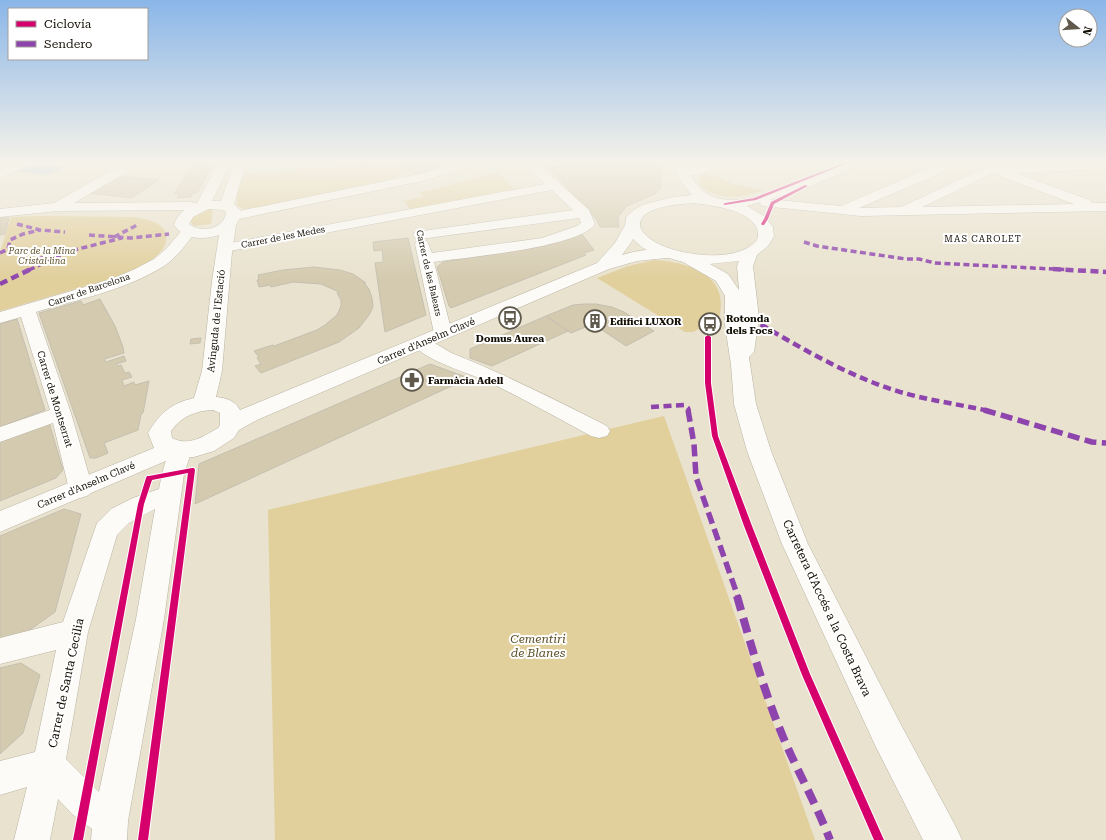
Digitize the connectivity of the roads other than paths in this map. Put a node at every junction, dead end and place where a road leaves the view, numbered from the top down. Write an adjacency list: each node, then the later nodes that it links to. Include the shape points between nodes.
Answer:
1 (64, 201): 17 (street)
2 (204, 201): 19 (street)
3 (233, 201): 28 (main road, Avinguda de l'Estació)
4 (328, 201): 28 (street)
5 (472, 201): 23 (street, Carrer de les Medes)
6 (571, 201): 25 (street)
7 (666, 201): 13 (main road)
8 (712, 201): 15 (main road)
9 (756, 201): 15 (main road)
10 (861, 201): 21 (street)
11 (921, 201): 22 (street)
12 (1087, 201): 20 (street)
13 (660, 202): 27 (main road, via 641,211)
14 (767, 203): 21 (street); 26 (main road)
15 (730, 205): 26 (main road)
16 (0, 207): 17 (street, via 41,204)
17 (53, 207): 18 (street); 24 (street)
18 (143, 207): 19 (street); 29 (street, via 166,213)
19 (201, 207): 28 (main road, via 213,205); 29 (main road, via 185,216)
20 (1102, 207): 22 (street)
21 (840, 210): 22 (street)
22 (902, 211)
23 (414, 212): 28 (street, Carrer de les Medes); 30 (street, Carrer de les Balears)
24 (0, 213)
25 (584, 213): 30 (street); 33 (street, via 588,224 582,229 544,242)
26 (757, 218): 31 (main road, via 765,227 766,236 761,245)
27 (633, 223): 32 (main road, via 636,234 644,241); 35 (main road, Carrer d'Anselm Clavé, via 617,253)
28 (228, 227): 29 (main road); 41 (main road, Avinguda de l'Estació, via 211,373)
29 (191, 229): 36 (street, Carrer de Barcelona, via 171,252 141,272 118,282)
30 (420, 235): 33 (street, Carrer de les Balears)
31 (750, 252): 34 (main road, via 722,259); 40 (main road, Carretera d'Accés a la Costa Brava, via 745,266 750,318)
32 (670, 254): 34 (main road); 35 (main road, Carrer d'Anselm Clavé, via 636,256)
33 (426, 258): 38 (street, Carrer de les Balears)
34 (688, 258): 40 (main road, Carretera d'Accés a la Costa Brava, via 722,278 734,296 734,325)
35 (603, 266): 38 (main road, Carrer d'Anselm Clavé)
36 (27, 310): 37 (street, Carrer de Barcelona); 42 (street, Carrer de Montserrat)
37 (0, 318)
38 (443, 333): 39 (main road, Carrer d'Anselm Clavé)
39 (421, 343): 43 (main road, Carrer d'Anselm Clavé); 44 (street, via 434,352 496,378)
40 (741, 365): 56 (main road, Carretera d'Accés a la Costa Brava, via 745,404 759,451 795,544 887,733)
41 (203, 403): 43 (main road, via 226,407); 46 (main road, via 177,412 165,422 159,433 162,443)
42 (61, 413): 45 (street); 47 (street, Carrer de Montserrat)
43 (238, 418): 46 (main road, Carrer d'Anselm Clavé, via 226,433 206,445 194,449)
44 (599, 431)
45 (0, 435)
46 (177, 449): 47 (main road, Carrer d'Anselm Clavé); 48 (street)
47 (81, 489): 49 (main road, Carrer d'Anselm Clavé)
48 (170, 495): 50 (street, Carrer de Santa Cecilia, via 141,504 120,516 106,530); 54 (street, via 150,619)
49 (0, 522)
50 (74, 632): 51 (street); 52 (street, Carrer de Santa Cecilia)
51 (0, 651)
52 (49, 765): 53 (street); 54 (street); 55 (street, Carrer de Santa Cecilia)
53 (0, 778)
54 (109, 831)
55 (32, 840)
56 (943, 840)

